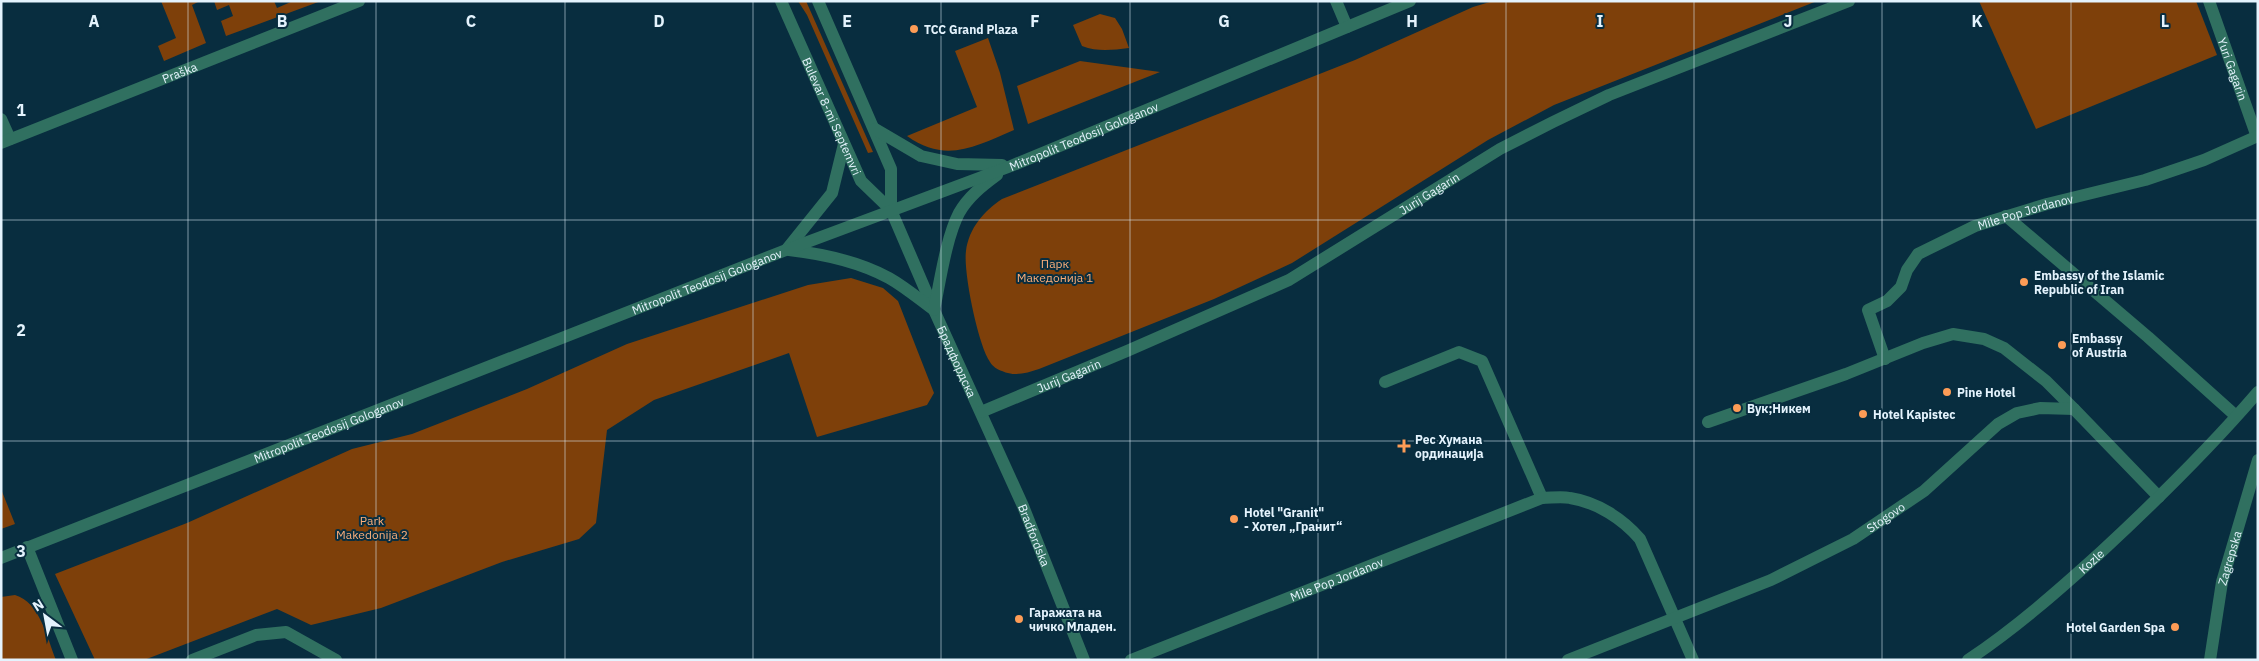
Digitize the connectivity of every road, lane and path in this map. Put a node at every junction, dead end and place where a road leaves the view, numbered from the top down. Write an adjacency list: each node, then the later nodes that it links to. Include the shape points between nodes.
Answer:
1 (359, 1): 12 (street, Praška)
2 (781, 1): 13 (street, Bulevar 8-mi Septemvri)
3 (818, 1): 10 (street)
4 (1336, 1): 8 (street)
5 (1410, 1): 8 (street, Mitropolit Teodosij Gologanov)
6 (1849, 1): 23 (street, via 1609,95 1500,149 1289,280)
7 (2209, 1): 11 (street, Yuri Gagarin)
8 (1347, 27): 14 (street, Mitropolit Teodosij Gologanov)
9 (1, 119): 12 (street)
10 (875, 129): 14 (street, via 921,156 957,164); 15 (street, via 891,169)
11 (2257, 136): 16 (street, Mile Pop Jordanov, via 2204,160 2145,180)
12 (5, 141)
13 (844, 144): 15 (street, Bulevar 8-mi Septemvri, via 861,181); 17 (street, via 832,193)
14 (1011, 166): 15 (street, Mitropolit Teodosij Gologanov); 18 (street, via 978,189 959,213)
15 (891, 210): 17 (street, Mitropolit Teodosij Gologanov); 18 (street)
16 (2006, 216): 19 (street, Mile Pop Jordanov, via 1975,226 1918,254 1901,287 1887,301 1868,310); 24 (street)
17 (786, 250): 18 (street, via 829,255 862,266 890,279); 29 (street, Mitropolit Teodosij Gologanov)
18 (934, 310): 23 (street, Брадфордска)
19 (1885, 358): 22 (street, via 1953,334 1984,339 2018,358); 25 (street)
20 (1385, 382): 28 (street, via 1459,352 1482,361)
21 (2258, 392): 24 (street, Kozle)
22 (2074, 409): 27 (street); 31 (street, Stogovo, via 2040,408 2017,413 1998,424 1924,490 1853,539 1771,580)
23 (981, 412): 35 (street, Bradfordska)
24 (2236, 416): 27 (street, Kozle)
25 (1708, 422)
26 (2258, 460): 40 (street, Zagrepska, via 2222,582)
27 (2159, 497): 39 (street, Kozle, via 2023,620)
28 (1542, 498): 31 (street, Mile Pop Jordanov, via 1570,498 1598,507 1629,526 1640,539); 36 (street, Mile Pop Jordanov)
29 (27, 547): 30 (street, Mitropolit Teodosij Gologanov); 32 (street)
30 (1, 558)
31 (1676, 618): 37 (street, Stogovo); 38 (street, Mile Pop Jordanov)
32 (72, 660)
33 (192, 660): 34 (street, via 256,636 286,632)
34 (336, 660)
35 (1084, 660)
36 (1131, 660)
37 (1568, 660)
38 (1693, 660)
39 (1968, 660)
40 (2210, 660)

